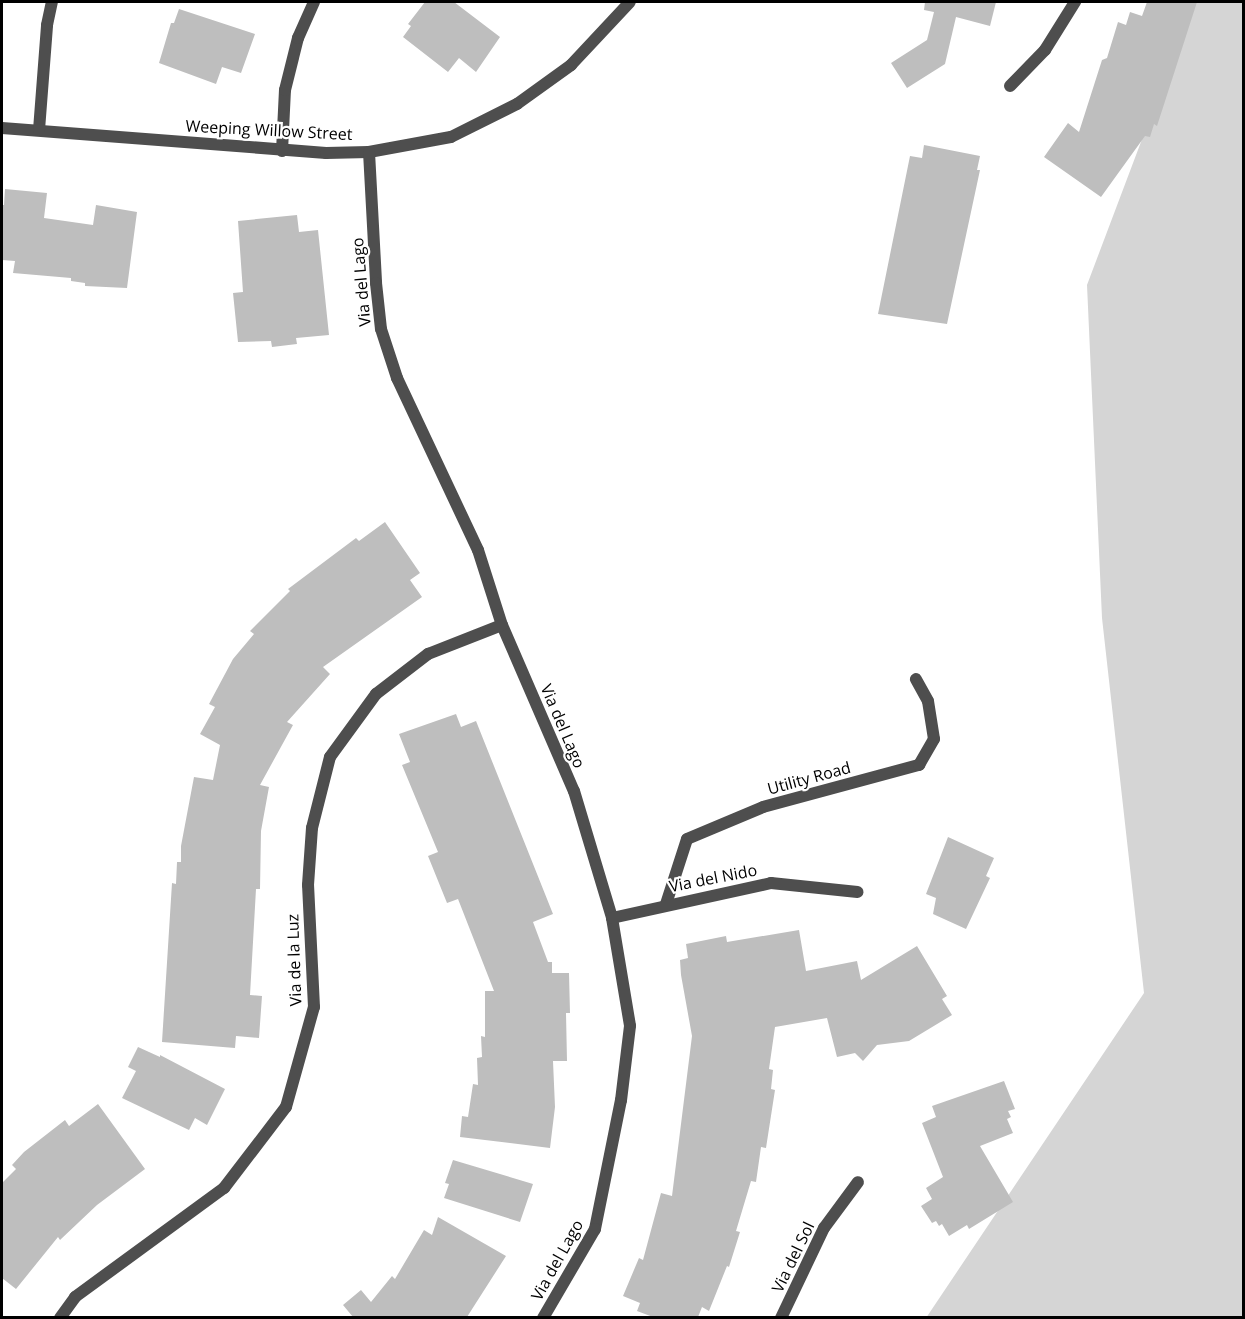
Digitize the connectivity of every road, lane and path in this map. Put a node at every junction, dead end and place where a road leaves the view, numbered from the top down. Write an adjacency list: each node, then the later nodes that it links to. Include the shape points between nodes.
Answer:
1 (52, 2): 7 (street)
2 (314, 2): 8 (street, via 298,38 285,90)
3 (630, 2): 9 (street, Weeping Willow Street, via 571,65 517,104 451,137)
4 (1075, 2): 5 (street, via 1045,50)
5 (1010, 86)
6 (2, 128): 7 (street, Weeping Willow Street)
7 (39, 129): 8 (street, Weeping Willow Street)
8 (282, 151): 9 (street, Weeping Willow Street)
9 (369, 152): 10 (street, Via del Lago, via 381,329 397,378 478,550)
10 (502, 625): 14 (street, Via del Lago, via 574,791); 16 (street, Via de la Luz, via 428,654 376,694 330,757 312,828 308,885 314,1007 286,1107 224,1188 75,1298)
11 (916, 679): 13 (street, Utility Road, via 928,701 934,739 919,765 763,807 687,839)
12 (858, 892): 13 (street, Via del Nido, via 771,883)
13 (666, 904): 14 (street, Via del Nido)
14 (612, 918): 17 (street, Via del Lago, via 630,1026 621,1100 595,1229)
15 (858, 1182): 18 (street, Via del Sol, via 824,1228)
16 (60, 1317)
17 (543, 1317)
18 (781, 1317)

